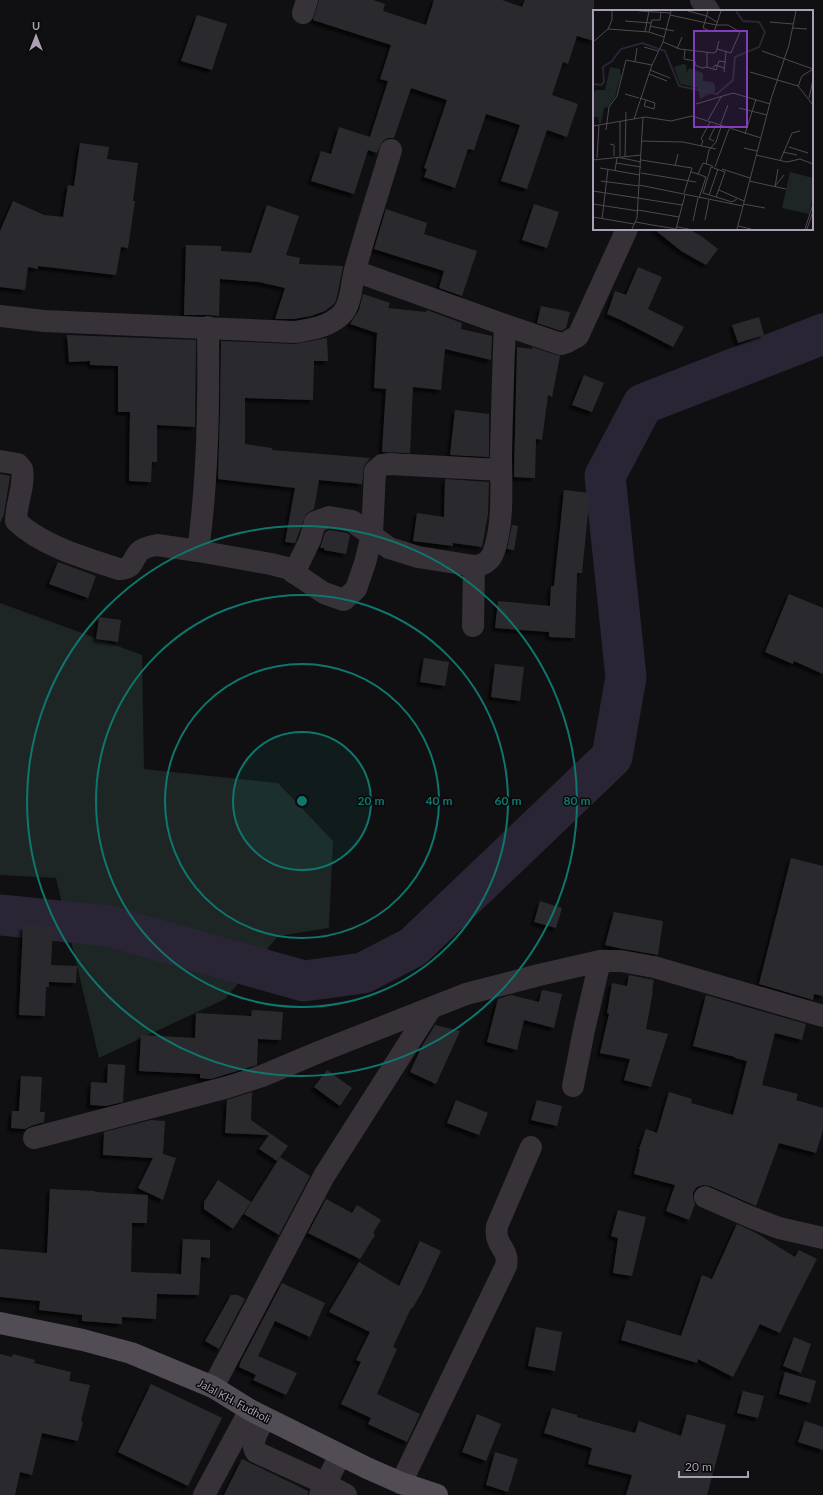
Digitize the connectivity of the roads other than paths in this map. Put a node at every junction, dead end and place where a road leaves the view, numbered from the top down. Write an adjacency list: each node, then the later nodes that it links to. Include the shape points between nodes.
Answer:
1 (701, 0): 2 (street)
2 (708, 10)
3 (391, 150): 5 (street)
4 (627, 230): 7 (street, via 578,336 561,344)
5 (355, 271): 7 (street); 8 (street, via 344,313 321,327 295,332)
6 (0, 316): 8 (street)
7 (505, 326): 10 (street)
8 (208, 327): 12 (street, via 207,434)
9 (0, 461): 12 (street, via 18,464 22,469 16,521 26,531 78,556 125,569 131,566 140,551 150,546)
10 (501, 470): 11 (street, via 382,465 375,471); 13 (street, via 501,519 494,551 489,560 480,566)
11 (372, 535): 13 (street, via 389,548 418,557); 14 (street, via 352,521 329,517 318,520); 14 (street, via 356,589 344,600 324,593)
12 (198, 551): 14 (street, via 271,564 287,568)
13 (474, 566): 15 (street)
14 (294, 573)
15 (473, 626)
16 (600, 961): 17 (street, via 466,994); 18 (street, via 621,961 654,968); 19 (street)
17 (431, 1008): 20 (street, via 262,1076); 25 (street, via 324,1176)
18 (823, 1016)
19 (573, 1086)
20 (34, 1138)
21 (531, 1147): 29 (street, via 497,1226 496,1238 508,1260)
22 (705, 1197): 23 (street, via 773,1226)
23 (823, 1238)
24 (0, 1323): 25 (main road, Jalal KH. Fudholi, via 84,1340 131,1353)
25 (213, 1387): 26 (main road, Jalal KH. Fudholi)
26 (258, 1414): 27 (main road, Jalal KH. Fudholi); 28 (street, via 254,1440 256,1452); 30 (street)
27 (340, 1455): 28 (street); 29 (main road, Jalal KH. Fudholi)
28 (323, 1489): 31 (street)
29 (417, 1491)
30 (204, 1495)
31 (346, 1495)

